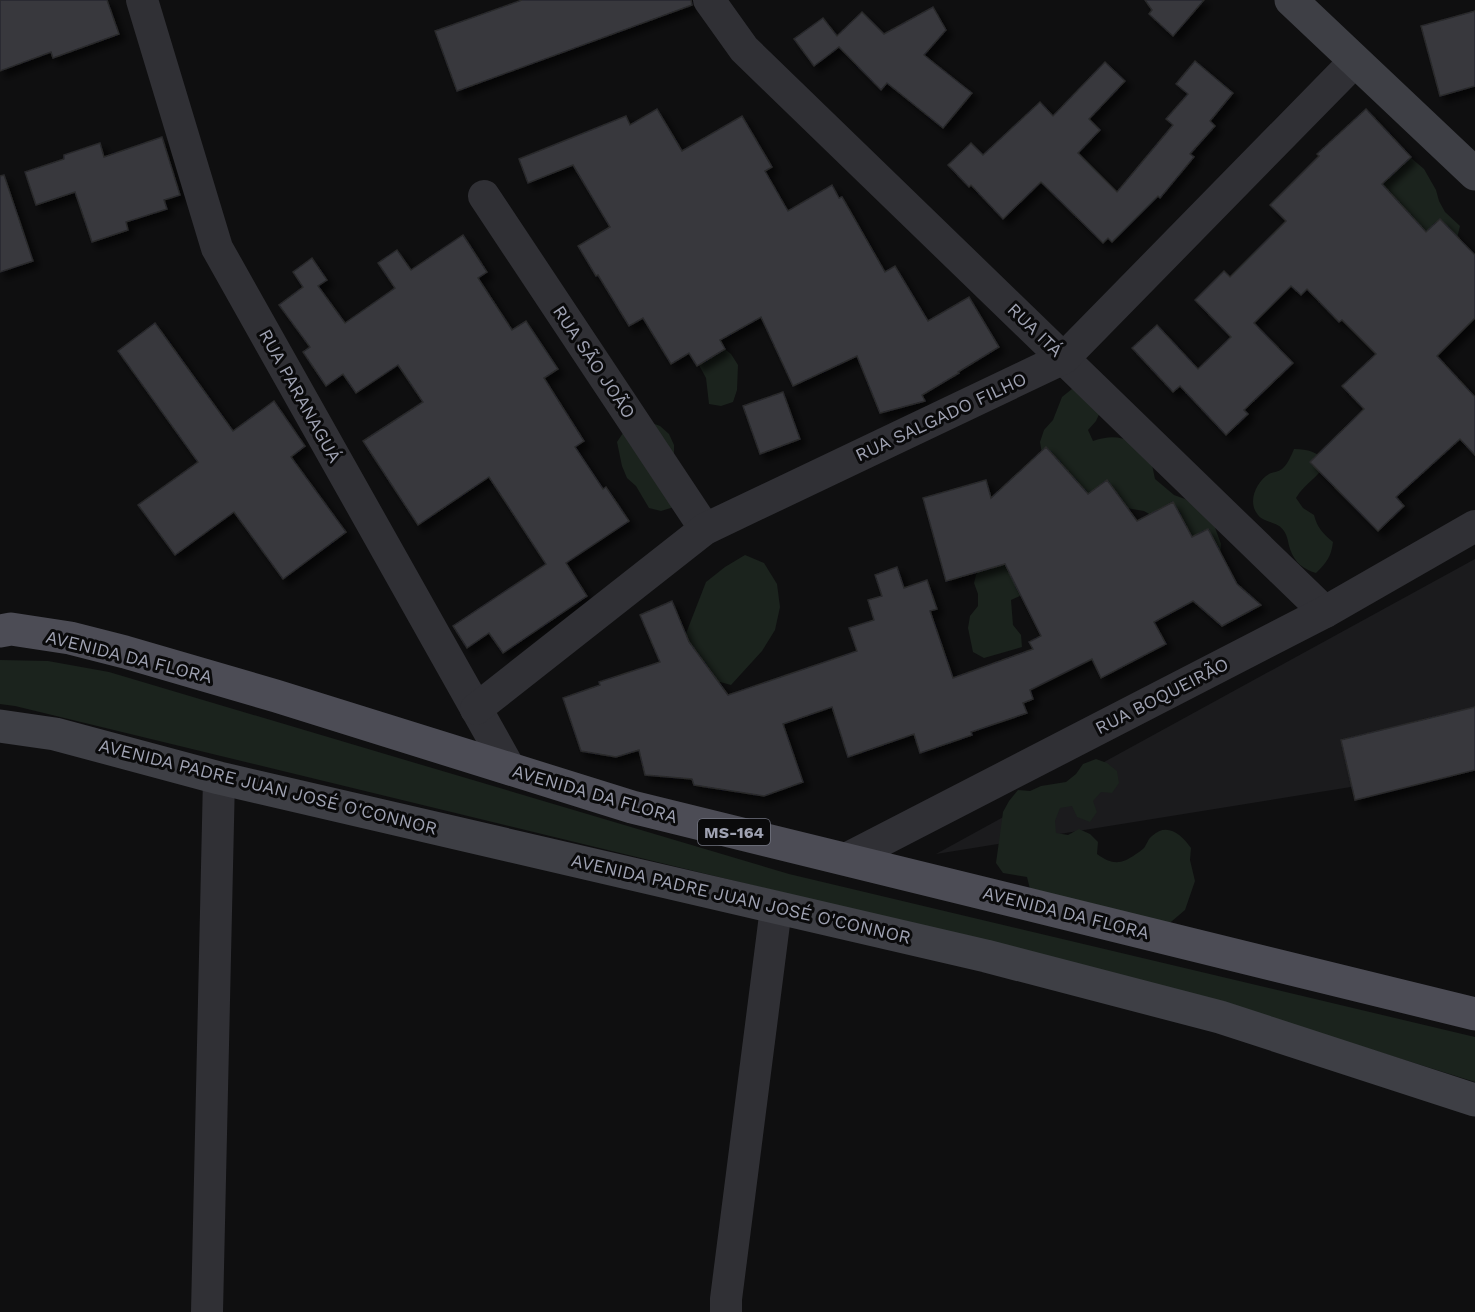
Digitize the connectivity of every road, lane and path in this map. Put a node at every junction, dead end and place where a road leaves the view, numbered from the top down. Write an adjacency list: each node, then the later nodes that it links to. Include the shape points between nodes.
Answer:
1 (142, 0): 12 (street, RUA PARANAGUÁ, via 217,248)
2 (709, 0): 7 (street, RUA ITÁ, via 744,49)
3 (1303, 2): 4 (street)
4 (1355, 61): 5 (street); 7 (street, RUA SALGADO FILHO)
5 (1475, 174)
6 (484, 196): 9 (street, RUA SÃO JOÃO)
7 (1064, 358): 9 (street, RUA SALGADO FILHO); 10 (street, RUA ITÁ)
8 (1475, 526): 10 (street, RUA BOQUEIRÃO)
9 (705, 529): 12 (street, RUA SALGADO FILHO)
10 (1326, 612): 16 (street, RUA BOQUEIRÃO)
11 (0, 631): 14 (main road, AVENIDA DA FLORA / MS-164, via 11,629 70,638 125,652)
12 (476, 709): 14 (street, RUA PARANAGUÁ)
13 (0, 726): 15 (street, AVENIDA PADRE JUAN JOSÉ O'CONNOR, via 55,735)
14 (510, 769): 16 (main road, AVENIDA DA FLORA / MS-164, via 632,807)
15 (219, 778): 17 (street, AVENIDA PADRE JUAN JOSÉ O'CONNOR); 20 (street)
16 (846, 859): 18 (main road, AVENIDA DA FLORA / MS-164)
17 (776, 908): 19 (street, AVENIDA PADRE JUAN JOSÉ O'CONNOR, via 986,956 1220,1017); 21 (street)
18 (1475, 1014)
19 (1475, 1100)
20 (207, 1312)
21 (726, 1312)

